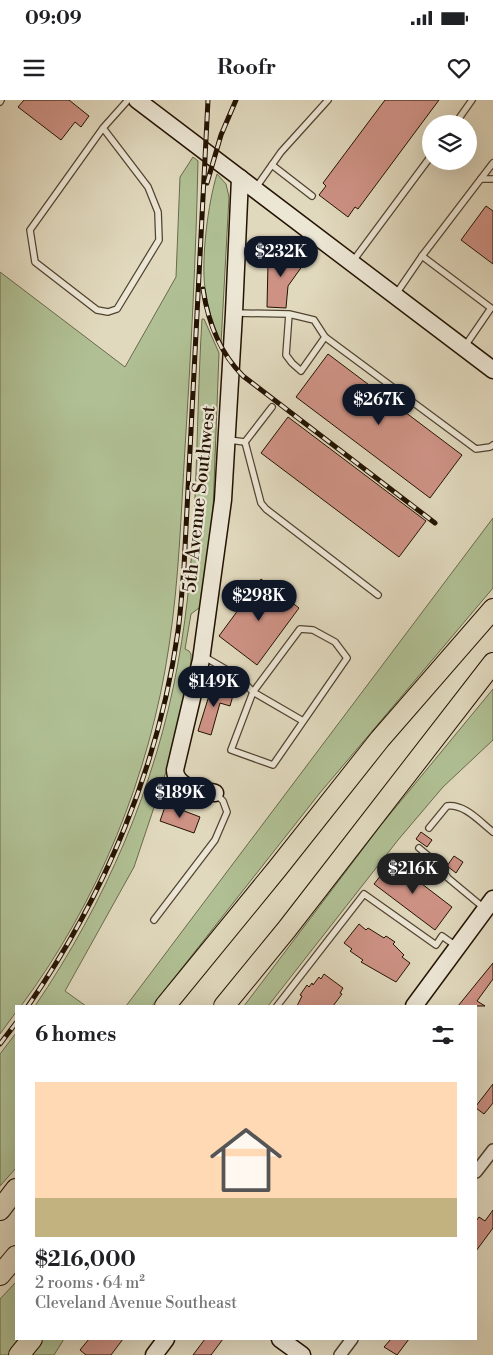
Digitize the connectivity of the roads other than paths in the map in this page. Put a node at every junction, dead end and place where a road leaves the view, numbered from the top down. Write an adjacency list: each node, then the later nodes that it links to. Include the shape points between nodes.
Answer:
1 (128, 100): 6 (lane)
2 (137, 100): 10 (street)
3 (328, 100): 8 (lane)
4 (472, 100): 5 (lane)
5 (461, 115)
6 (103, 128): 6 (lane, via 30,230 35,262 97,310 108,312 117,308 159,240 158,212 148,187)
7 (493, 163): 11 (lane)
8 (272, 165): 13 (lane); 14 (lane)
9 (422, 168): 16 (lane)
10 (240, 178): 13 (street); 18 (street, 5th Avenue Southwest)
11 (481, 179): 12 (lane); 15 (lane)
12 (493, 180)
13 (254, 189): 16 (street)
14 (312, 196)
15 (422, 256): 17 (lane); 21 (lane, via 491,308)
16 (352, 263): 17 (street)
17 (395, 296): 21 (street)
18 (234, 313): 19 (lane); 24 (street, 5th Avenue Southwest)
19 (289, 314): 20 (lane, via 314,320); 20 (lane, via 286,355 301,371)
20 (325, 337): 26 (lane, via 476,449)
21 (464, 348): 22 (street)
22 (493, 370)
23 (272, 406): 25 (lane)
24 (227, 440): 25 (lane); 29 (street, 5th Avenue Southwest, via 223,500)
25 (245, 442): 27 (lane, via 261,503 266,509)
26 (493, 445)
27 (378, 595)
28 (493, 609): 40 (highway, via 380,739)
29 (201, 655): 31 (lane, via 240,677); 33 (street, 5th Avenue Southwest, via 176,775 179,782)
30 (493, 662): 41 (highway)
31 (253, 692): 32 (lane); 32 (lane, via 231,750 273,765); 32 (lane, via 300,629 313,630 335,642 347,658)
32 (303, 721)
33 (216, 793): 38 (lane, via 224,801 227,812 215,840)
34 (429, 828): 35 (lane, via 440,812 455,805)
35 (493, 832)
36 (419, 848): 37 (lane, via 437,863 448,878)
37 (490, 904): 39 (street)
38 (154, 920)
39 (458, 947): 42 (lane, via 442,936 436,945 364,894); 43 (street)
40 (166, 1005)
41 (225, 1005)
42 (278, 1005)
43 (415, 1005)
44 (493, 1150): 45 (street)
45 (477, 1171)
46 (15, 1188): 48 (highway)
47 (15, 1188): 49 (highway)
48 (0, 1204)
49 (0, 1210)
50 (15, 1257): 51 (highway)
51 (0, 1275)
52 (31, 1340): 56 (highway)
53 (165, 1340): 57 (street)
54 (281, 1340): 58 (street)
55 (351, 1340): 59 (street)
56 (19, 1355)
57 (154, 1355)
58 (302, 1355)
59 (340, 1355)

